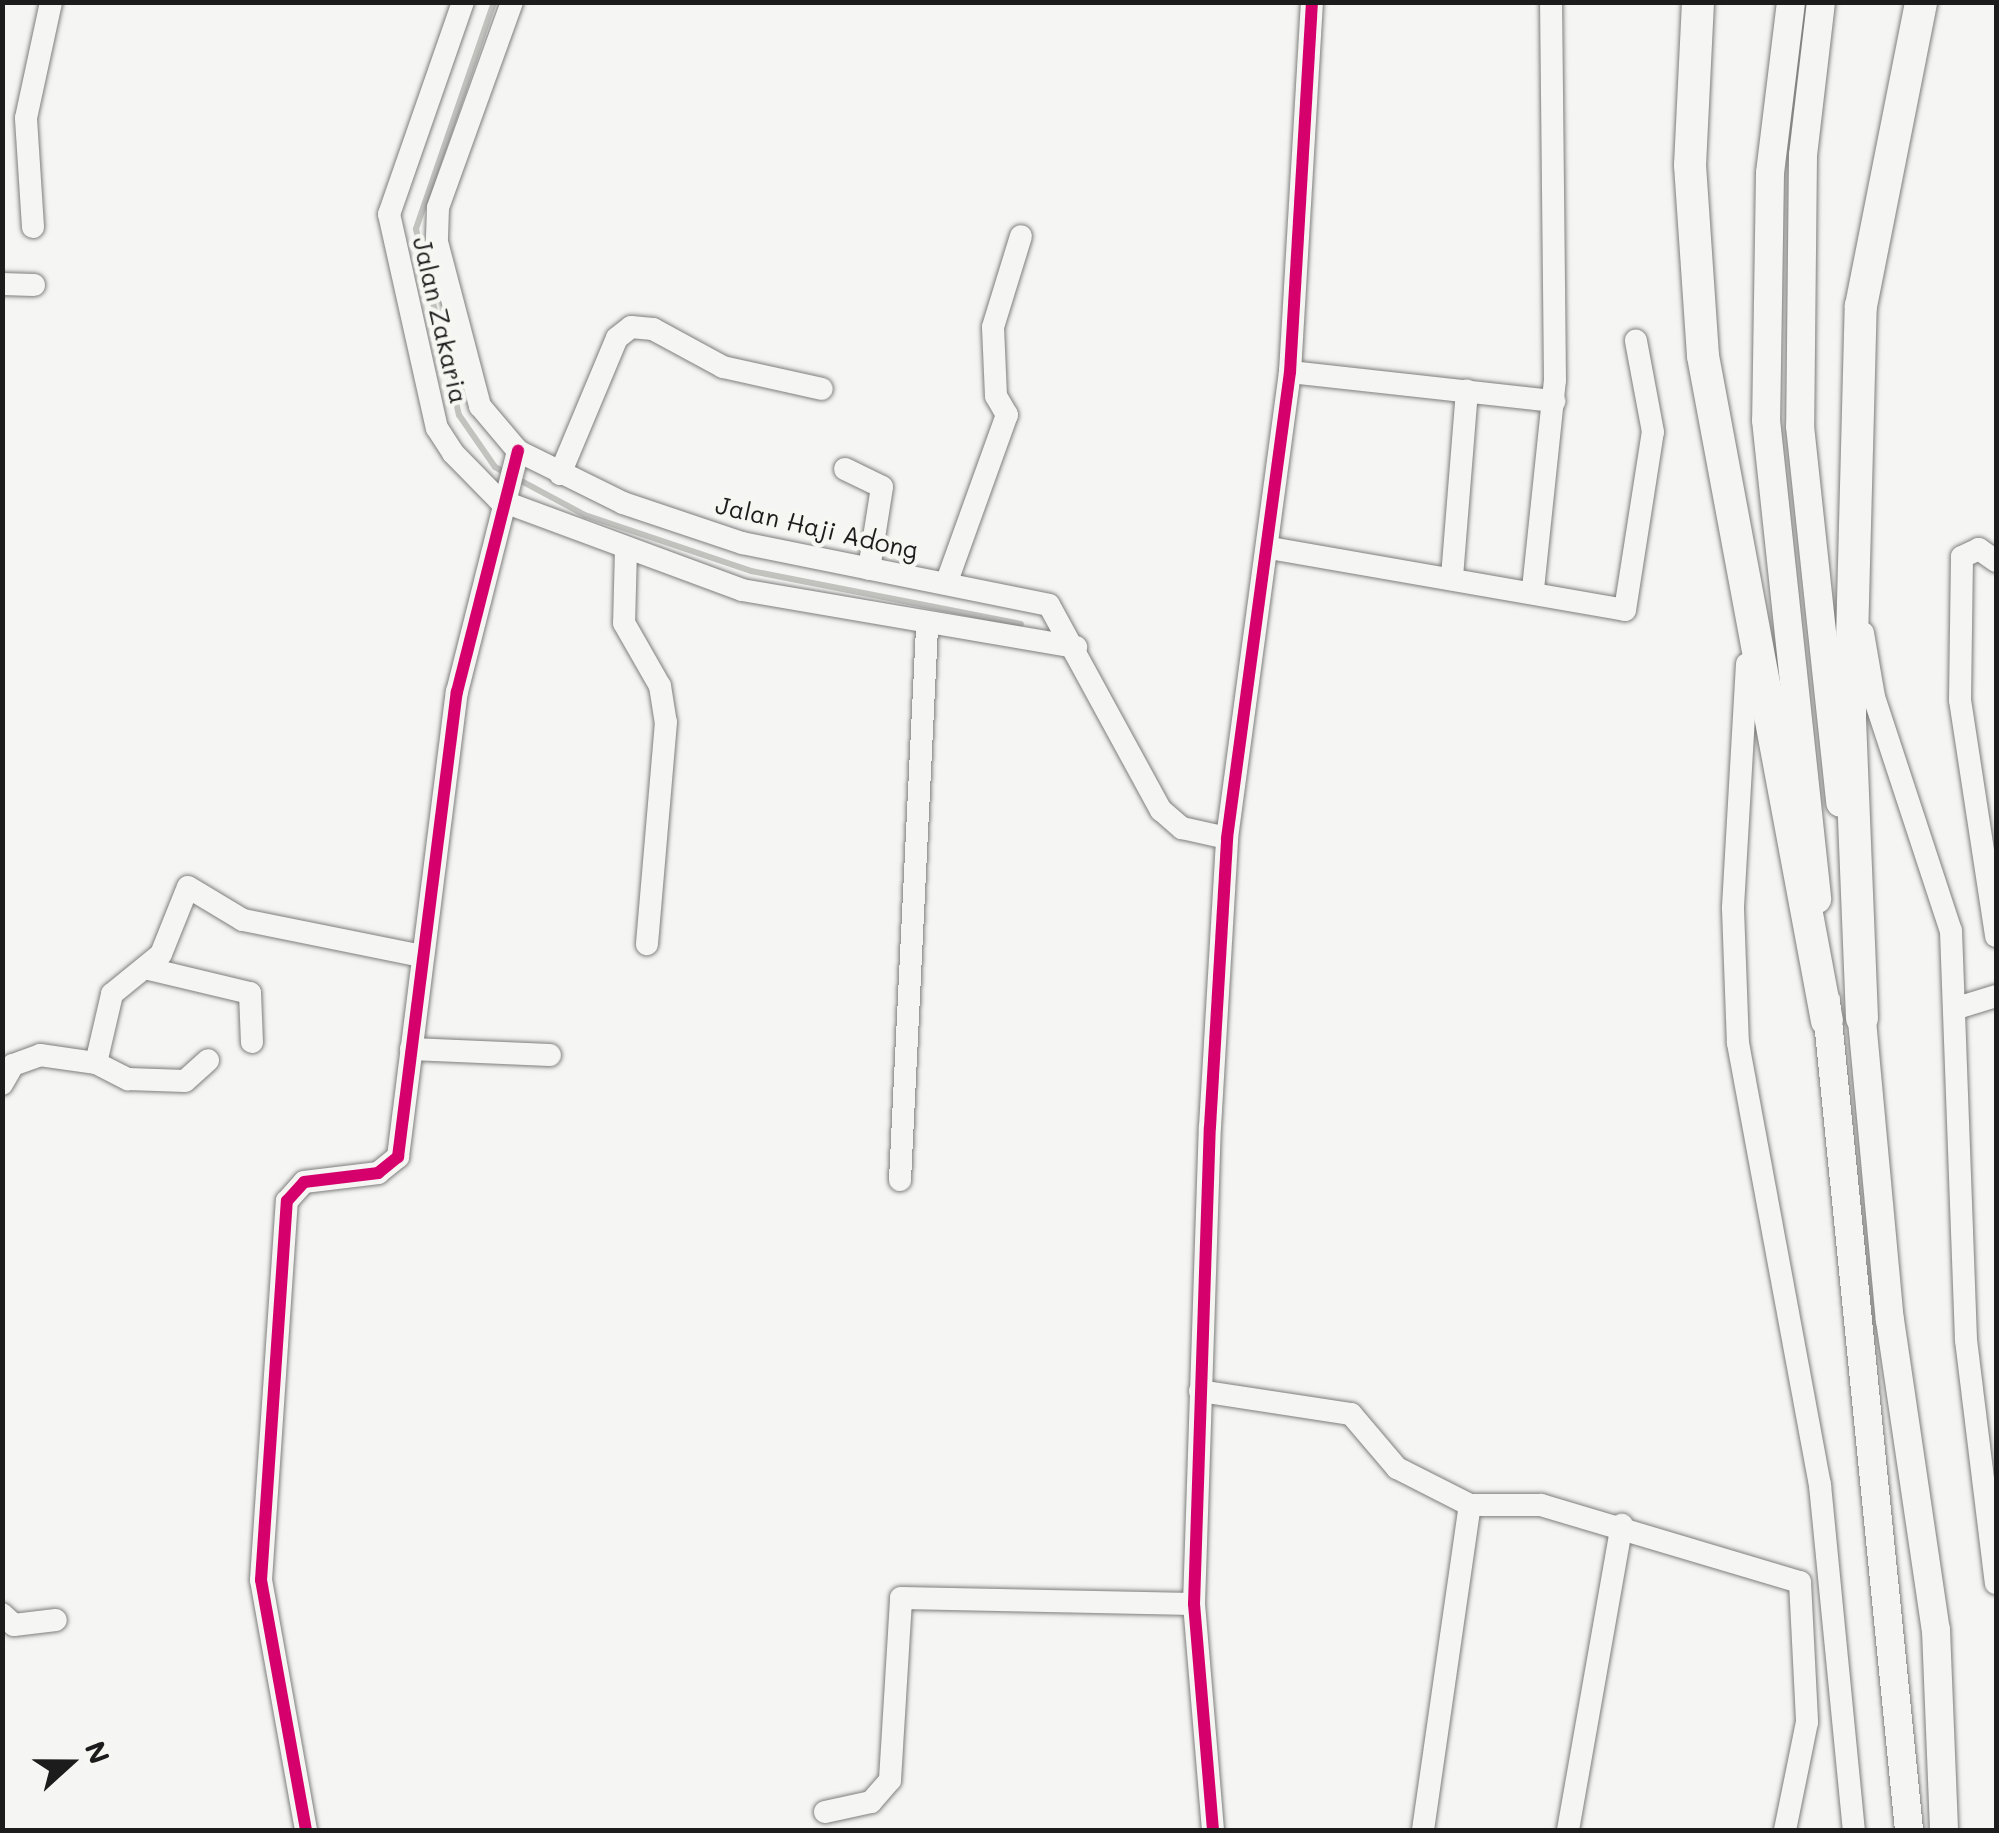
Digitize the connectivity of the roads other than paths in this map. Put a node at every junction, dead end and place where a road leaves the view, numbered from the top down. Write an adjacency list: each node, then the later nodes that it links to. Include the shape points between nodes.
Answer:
1 (51, 2): 10 (street, via 26,118)
2 (463, 2): 23 (street, Jalan Zakaria, via 389,214 437,428)
3 (512, 2): 19 (street, Jalan Haji Adong, via 438,208 437,242 480,406)
4 (1312, 2): 15 (street)
5 (1551, 2): 18 (street)
6 (1698, 2): 22 (highway, via 1694,278)
7 (1791, 2): 42 (main road, via 1770,173 1766,420 1791,594)
8 (1820, 2): 41 (main road, via 1802,155 1800,426)
9 (1921, 2): 29 (highway, via 1861,306)
10 (32, 227)
11 (1020, 236): 30 (street, via 993,326 996,396 1007,415)
12 (2, 284): 13 (street)
13 (34, 286)
14 (1636, 340): 31 (street, via 1653,432 1629,604 1609,614)
15 (1290, 372): 17 (street); 24 (street)
16 (822, 389): 21 (street, via 723,367 652,328 631,327)
17 (1468, 392): 18 (street); 28 (street)
18 (1554, 401): 31 (street)
19 (516, 456): 21 (street, Jalan Haji Adong); 23 (street)
20 (845, 469): 27 (street, via 882,487)
21 (560, 474): 27 (street, Jalan Haji Adong, via 742,543)
22 (1725, 487): 42 (highway); 54 (street, via 1750,686 1733,909 1738,1043)
23 (500, 494): 25 (street, Jalan Zakaria); 37 (street, via 457,692)
24 (1270, 548): 28 (street); 34 (street)
25 (626, 549): 32 (street, Jalan Zakaria, via 742,590); 36 (street, via 624,622 660,686 666,722)
26 (1996, 561): 35 (street, via 1978,549 1962,557 1960,700)
27 (869, 569): 30 (street, Jalan Haji Adong)
28 (1452, 576): 31 (street)
29 (1853, 580): 40 (street, via 1874,697 1942,888); 41 (highway)
30 (946, 584): 33 (street, Jalan Haji Adong, via 1048,605)
31 (1532, 589)
32 (927, 628): 33 (street, Jalan Zakaria); 49 (street)
33 (1076, 647): 34 (street, Jalan Haji Adong, via 1162,810 1182,828)
34 (1227, 838): 50 (street)
35 (1996, 936)
36 (647, 944)
37 (421, 956): 38 (street, via 243,920 188,887); 44 (street)
38 (149, 969): 43 (street, via 250,993); 47 (street, via 112,994)
39 (1996, 996): 40 (street)
40 (1956, 1008): 53 (street, via 1966,1340)
41 (1862, 1018): 69 (main road, via 1890,1320 1936,1630)
42 (1827, 1021): 68 (main road)
43 (252, 1042)
44 (411, 1049): 45 (street); 62 (street, via 402,1138 390,1167 304,1182 287,1200 260,1580)
45 (550, 1055)
46 (208, 1060): 47 (street, via 186,1080 128,1079)
47 (96, 1063): 48 (street, via 26,1058)
48 (2, 1084)
49 (900, 1180)
50 (1200, 1391): 51 (street, via 1350,1414 1397,1468); 56 (street)
51 (1470, 1505): 52 (street, via 1541,1506); 64 (street)
52 (1622, 1526): 55 (street, via 1793,1577); 65 (street)
53 (1996, 1584)
54 (1830, 1586): 55 (street); 59 (street)
55 (1806, 1590): 60 (street)
56 (1194, 1604): 61 (street, via 901,1598 890,1780 871,1802); 63 (street)
57 (2, 1614): 58 (street, via 14,1625)
58 (56, 1620)
59 (1844, 1720): 60 (street); 67 (street)
60 (1808, 1722): 66 (street)
61 (825, 1812)
62 (306, 1830)
63 (1212, 1830)
64 (1423, 1830)
65 (1568, 1830)
66 (1786, 1830)
67 (1854, 1830)
68 (1909, 1830)
69 (1944, 1830)

